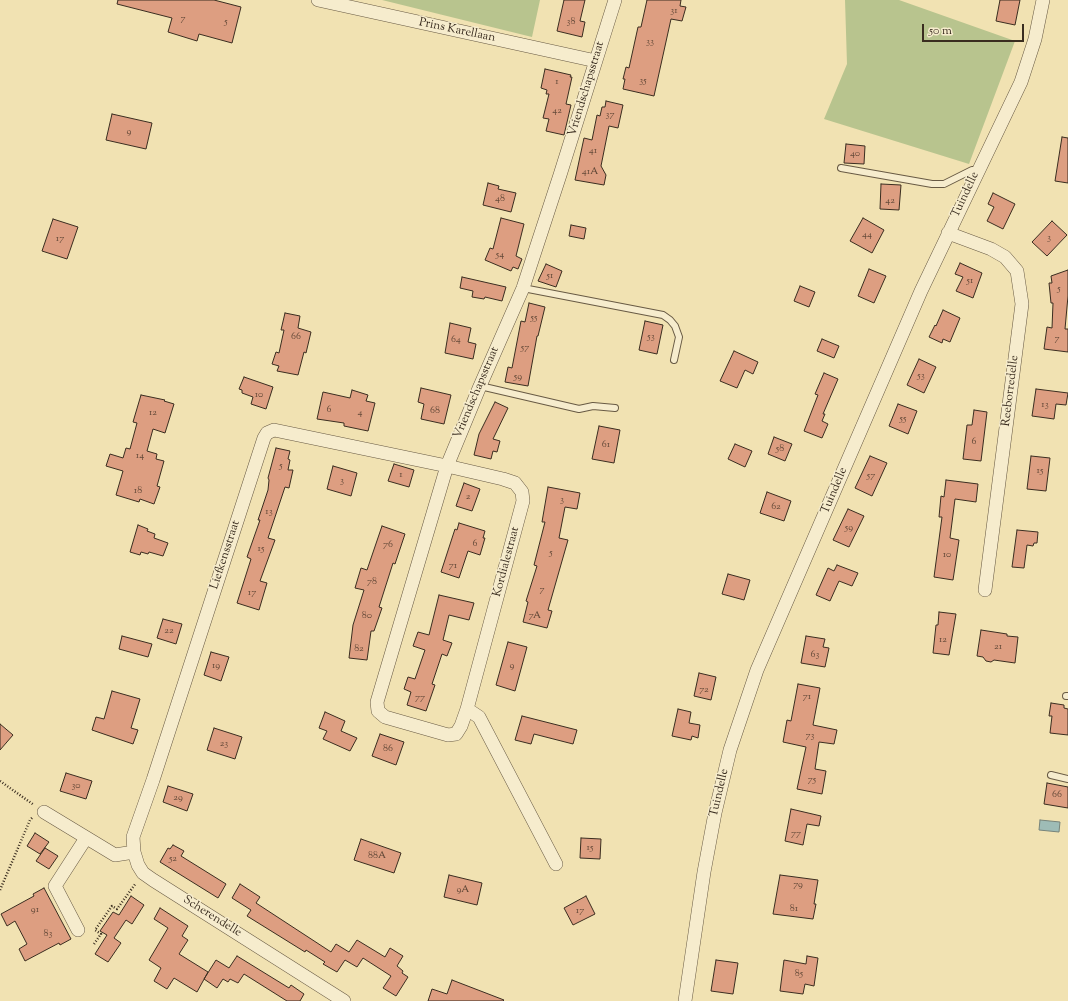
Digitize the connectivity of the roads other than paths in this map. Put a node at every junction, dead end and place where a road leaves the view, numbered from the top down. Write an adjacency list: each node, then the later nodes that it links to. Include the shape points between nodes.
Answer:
1 (318, 0): 4 (street, Prins Karellaan)
2 (615, 0): 4 (street, Vriendschapsstraat)
3 (1043, 0): 6 (street, Tuindelle, via 1035,39 1021,82)
4 (596, 61): 8 (street, Vriendschapsstraat)
5 (841, 168): 6 (lane, via 932,184 944,184 972,170)
6 (978, 170): 7 (street, Tuindelle)
7 (948, 233): 13 (street, Reeborredelle, via 991,249 1005,258 1017,271 1022,304); 24 (street, Tuindelle, via 757,670 730,750 715,813)
8 (523, 288): 9 (lane, via 663,315 675,326 679,337); 10 (street, Vriendschapsstraat)
9 (674, 360)
10 (480, 386): 11 (lane, via 579,408); 12 (street, Vriendschapsstraat)
11 (614, 408)
12 (447, 466): 14 (street, Kordialestraat, via 515,484 522,492 523,501); 15 (street, Vriendschapsstraat, via 377,702 378,711 385,717 448,735); 20 (street, Liefkensstraat, via 274,430 267,433 133,837)
13 (985, 590)
14 (467, 709): 15 (street, Kordialestraat); 21 (street, via 479,716)
15 (456, 734)
16 (1051, 775): 17 (lane)
17 (1068, 778)
18 (44, 812): 19 (street)
19 (86, 838): 20 (street, via 115,855); 22 (street, via 56,886)
20 (134, 852): 23 (street, Scherendelle, via 143,873)
21 (556, 864)
22 (78, 930)
23 (344, 1001)
24 (685, 1001)

